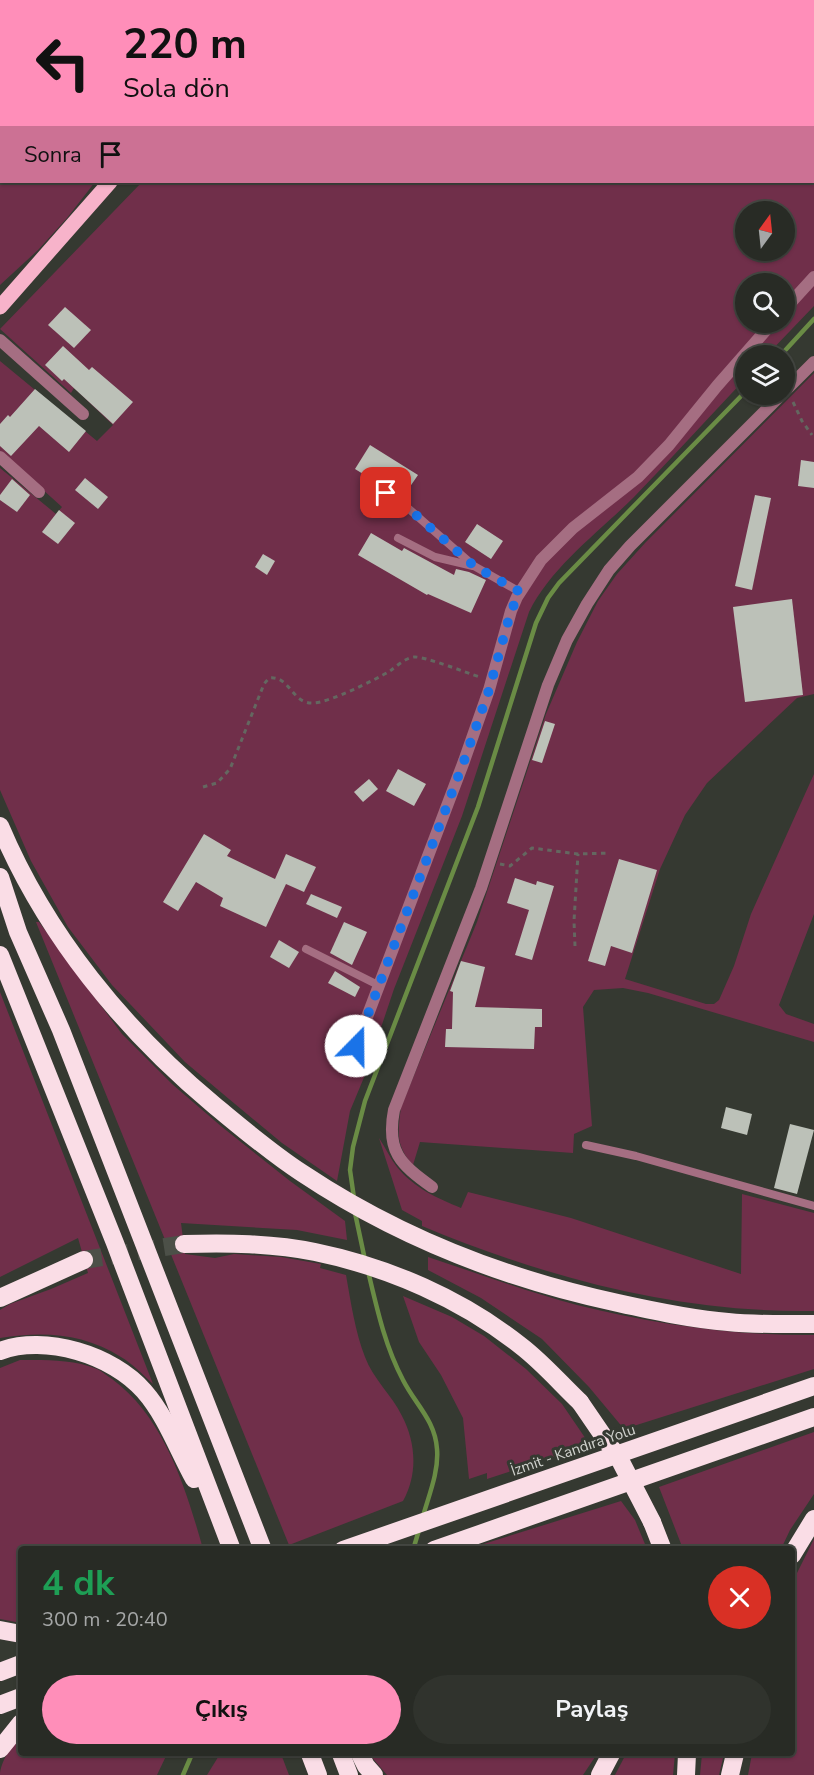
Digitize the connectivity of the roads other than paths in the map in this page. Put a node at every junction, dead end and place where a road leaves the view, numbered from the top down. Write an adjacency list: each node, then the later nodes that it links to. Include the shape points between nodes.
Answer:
1 (108, 183): 4 (main road)
2 (814, 277): 3 (street)
3 (795, 298)
4 (0, 307)
5 (763, 333): 16 (street, via 669,445 638,477 573,528 541,560)
6 (0, 340): 10 (street)
7 (814, 362): 8 (street)
8 (795, 382)
9 (772, 405): 24 (street, via 609,570 567,640 481,888 392,1123 393,1147 399,1158)
10 (83, 414)
11 (0, 457): 12 (street)
12 (39, 492)
13 (386, 493): 15 (lane)
14 (398, 538): 15 (lane, via 435,557)
15 (474, 566): 16 (lane)
16 (520, 592): 21 (street, via 464,761)
17 (0, 826): 29 (highway, via 46,915 137,1035 188,1083 300,1172 423,1240 516,1277 643,1309 728,1322)
18 (0, 877): 34 (highway, via 18,932 65,1041)
19 (306, 949): 21 (lane)
20 (0, 955): 36 (highway)
21 (380, 986): 22 (street)
22 (356, 1046)
23 (585, 1145): 25 (lane)
24 (432, 1187)
25 (814, 1206)
26 (184, 1244): 39 (highway, bridge, via 240,1243 315,1252 402,1278 484,1321 521,1346 580,1402 621,1462)
27 (84, 1260): 28 (highway)
28 (0, 1299)
29 (814, 1324)
30 (0, 1351): 35 (highway, via 10,1347 52,1346 88,1353 144,1390)
31 (814, 1386): 37 (highway, İzmit - Kandıra Yolu)
32 (814, 1417): 38 (highway)
33 (814, 1519): 40 (highway)
34 (260, 1544)
35 (230, 1546)
36 (231, 1546)
37 (354, 1546)
38 (444, 1546)
39 (661, 1546)
40 (795, 1550)
41 (0, 1630): 42 (highway)
42 (18, 1633)
43 (18, 1665): 44 (highway)
44 (0, 1672)
45 (18, 1698): 46 (highway)
46 (0, 1705)
47 (18, 1727): 48 (highway)
48 (0, 1749)
49 (303, 1756): 56 (highway)
50 (311, 1756): 57 (highway)
51 (342, 1756): 58 (highway)
52 (361, 1756): 59 (highway)
53 (610, 1756): 60 (highway)
54 (687, 1756): 61 (highway)
55 (735, 1756): 62 (highway)
56 (307, 1775)
57 (318, 1775)
58 (349, 1775)
59 (374, 1775)
60 (600, 1775)
61 (686, 1775)
62 (730, 1775)

